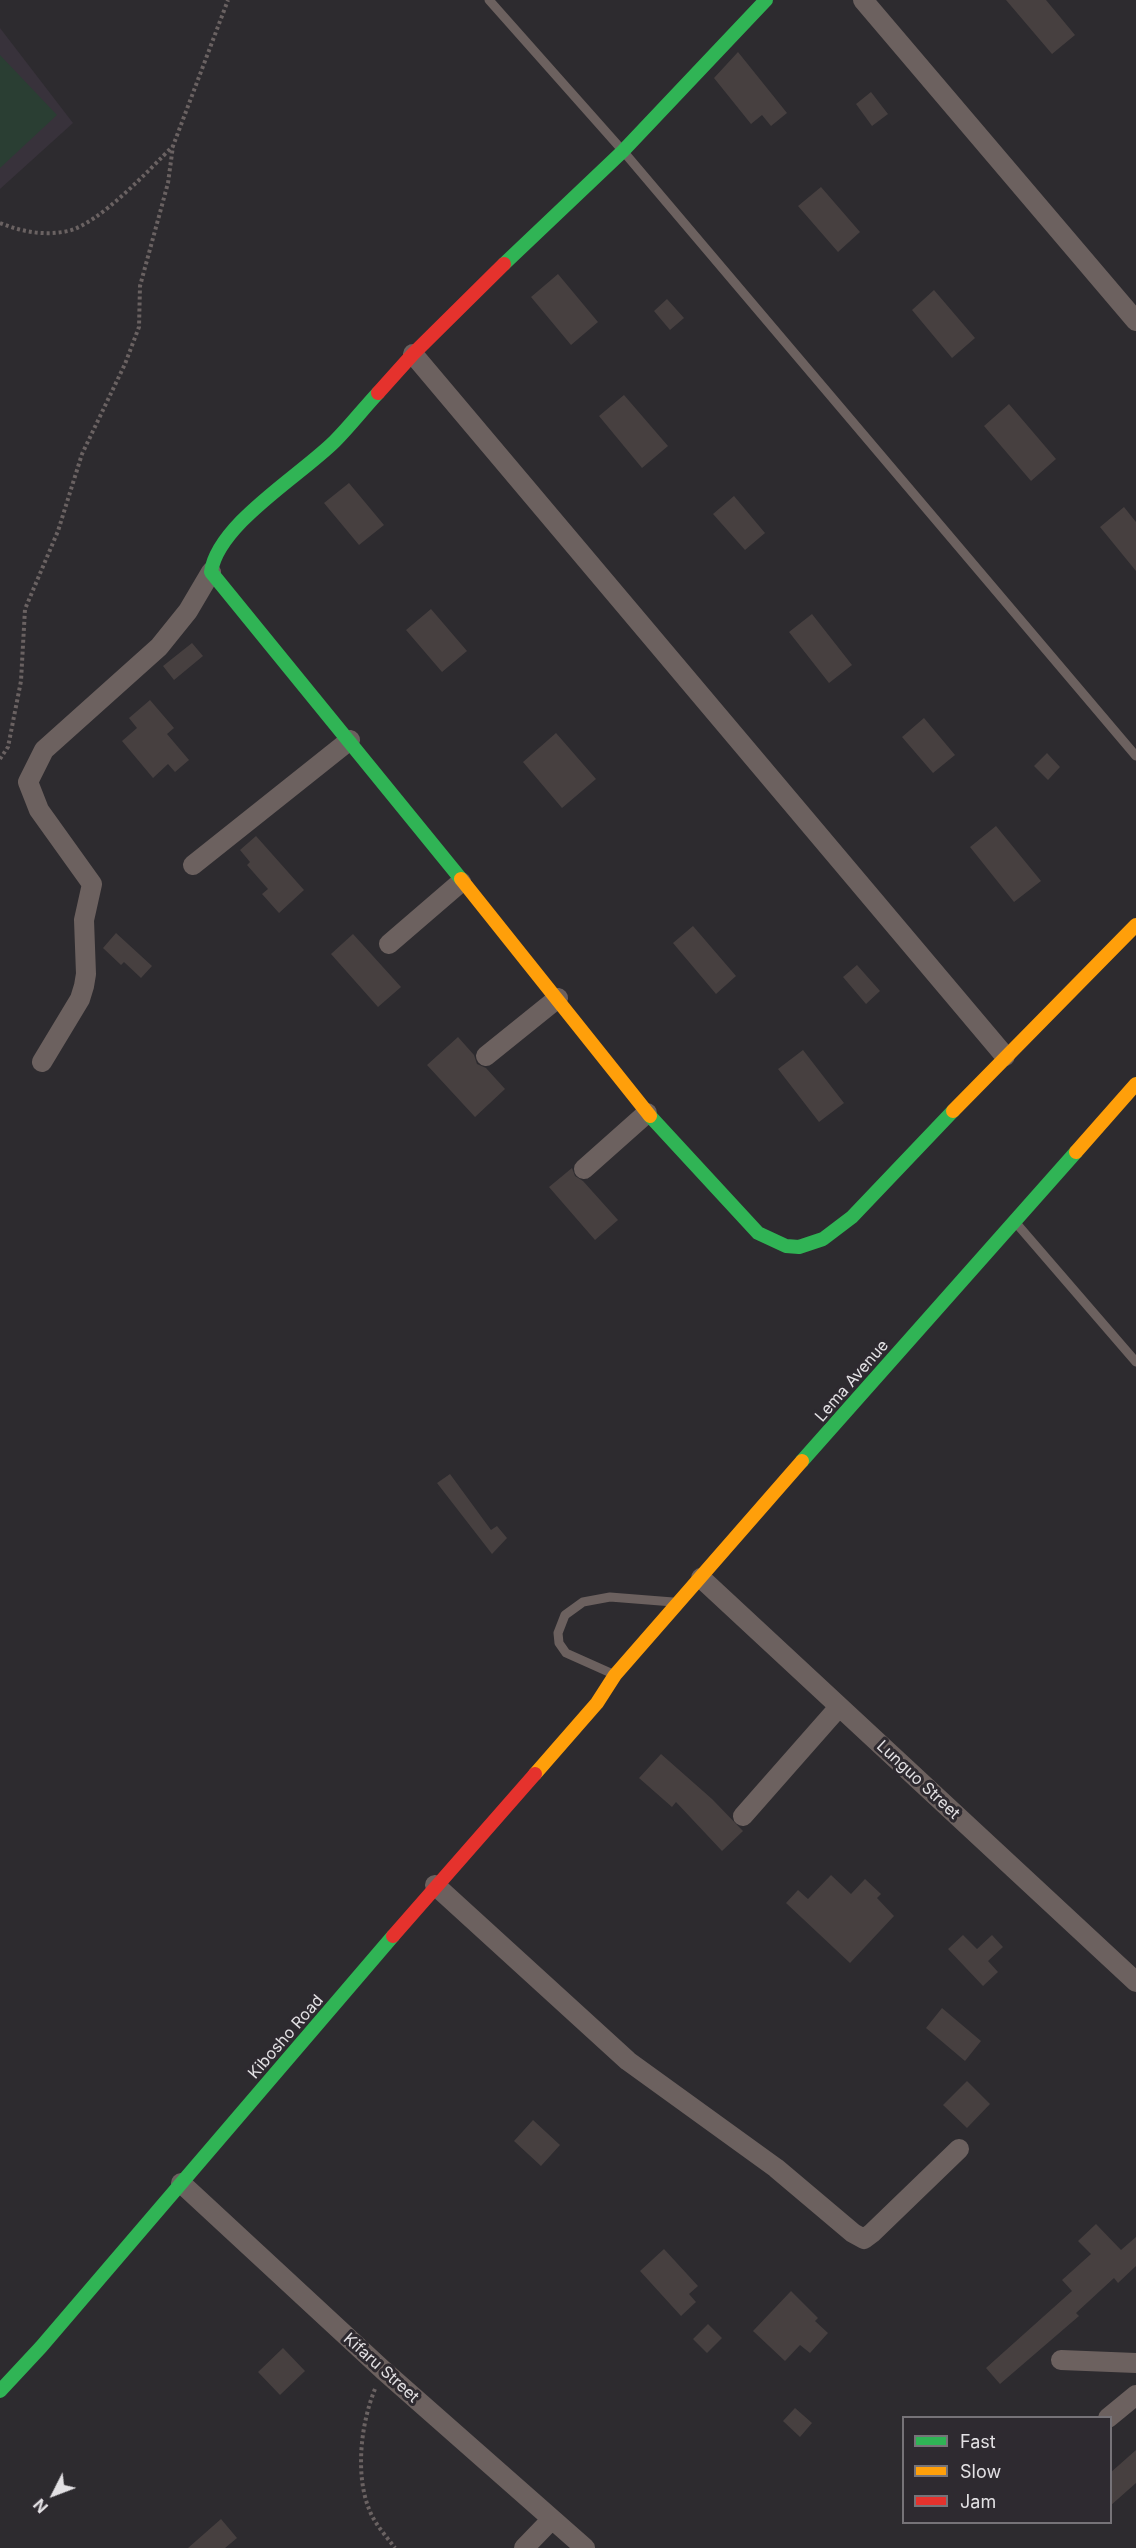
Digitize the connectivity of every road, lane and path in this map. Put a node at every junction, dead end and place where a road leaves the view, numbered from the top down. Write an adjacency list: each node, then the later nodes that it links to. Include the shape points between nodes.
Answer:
1 (228, 0): 5 (path)
2 (489, 0): 6 (lane)
3 (766, 0): 6 (street)
4 (862, 0): 8 (street)
5 (173, 146): 7 (path, via 125,193 71,230 49,234 21,231); 13 (path, via 168,183 140,286 139,327 82,454 58,531 25,609 21,681 8,747)
6 (623, 151): 9 (street); 12 (lane)
7 (0, 223)
8 (1136, 321)
9 (413, 354): 10 (street, via 334,442 227,535 213,558); 20 (street)
10 (211, 572): 11 (street); 21 (street, via 173,631 44,750 28,782 39,810 92,884 84,920 84,986)
11 (350, 740): 14 (street); 15 (street)
12 (1136, 756)
13 (0, 759)
14 (193, 865)
15 (461, 882): 17 (street); 18 (street)
16 (1136, 925): 20 (street)
17 (389, 944)
18 (558, 998): 19 (street); 23 (street)
19 (486, 1056)
20 (1005, 1056): 23 (street, via 852,1217 823,1239 799,1247 775,1243 758,1233)
21 (42, 1062)
22 (1136, 1084): 25 (street, Lema Avenue)
23 (647, 1113): 24 (street)
24 (584, 1169)
25 (1015, 1221): 26 (lane); 27 (street, Lema Avenue)
26 (1136, 1362)
27 (701, 1578): 28 (street, Lema Avenue); 31 (street, Lunguo Street)
28 (677, 1603): 29 (street, Lema Avenue); 29 (lane, via 609,1597 583,1602 565,1615 558,1634 566,1653)
29 (615, 1675): 30 (street, Lema Avenue)
30 (597, 1703): 33 (street, Kibosho Road)
31 (839, 1707): 32 (street); 34 (street, Lunguo Street)
32 (743, 1816)
33 (435, 1885): 35 (street, via 628,2061 767,2161 858,2236 864,2239 872,2233); 36 (street, Kibosho Road, via 374,1962)
34 (1136, 1982)
35 (959, 2149)
36 (181, 2183): 39 (street, Kifaru Street); 40 (street, Kibosho Road)
37 (1061, 2360): 38 (street)
38 (1136, 2363)
39 (383, 2370): 43 (street, Kifaru Street); 44 (path, via 364,2424 362,2477 368,2507)
40 (0, 2391)
41 (1136, 2395): 42 (street)
42 (1110, 2416)
43 (552, 2519): 45 (street); 46 (street, Kifaru Street)
44 (395, 2548)
45 (524, 2548)
46 (585, 2548)

